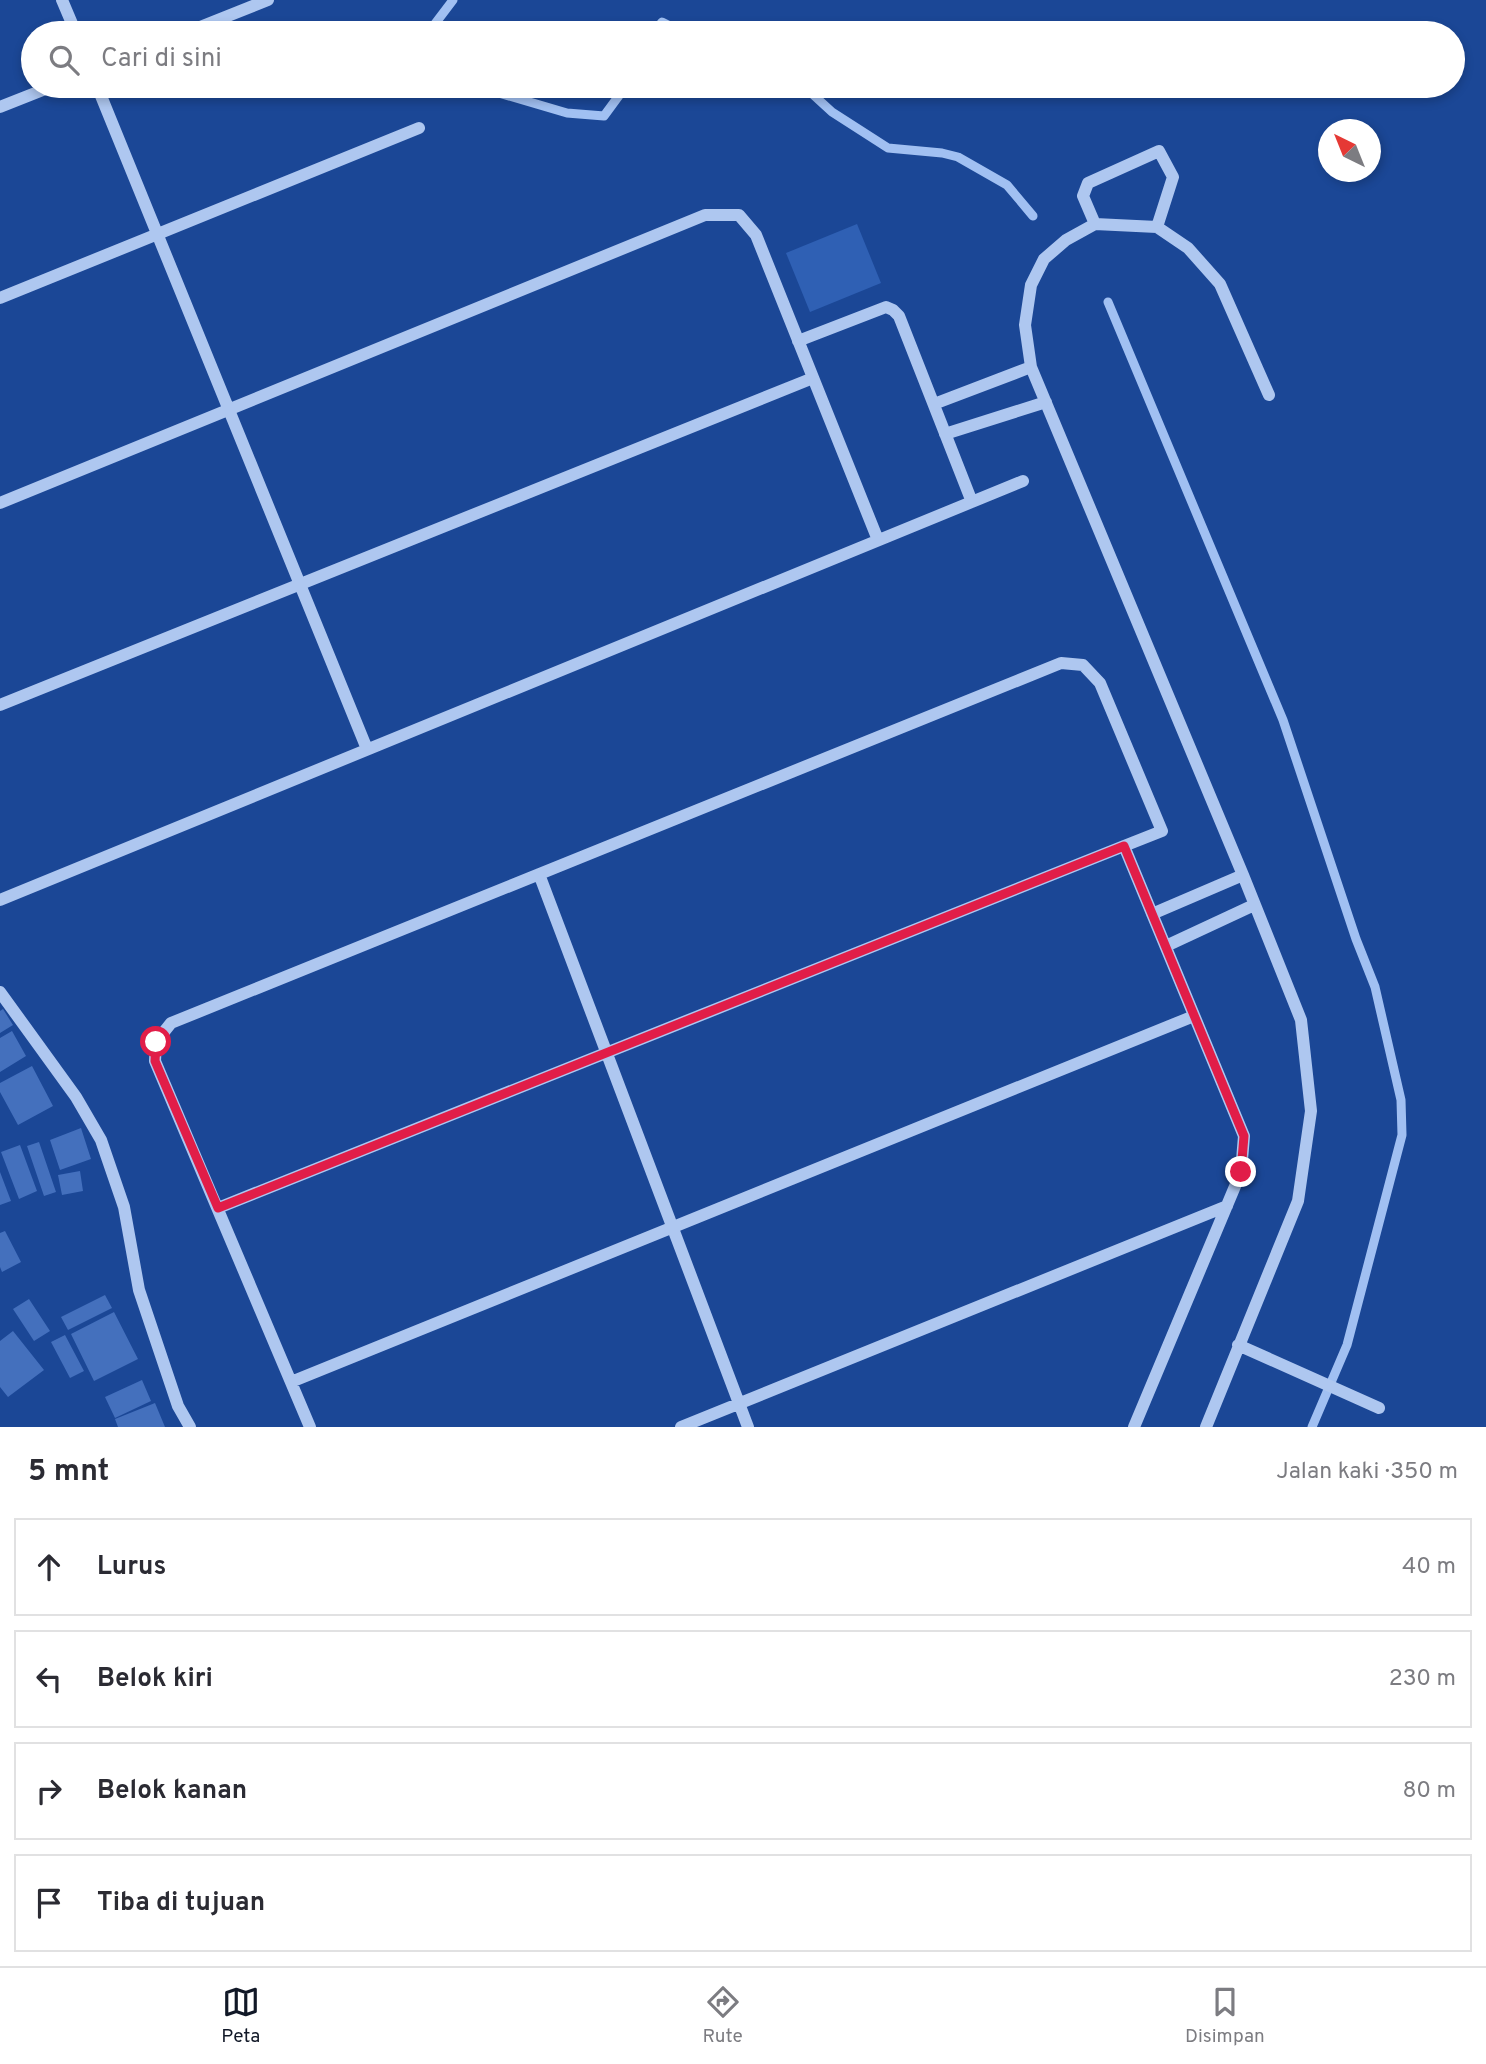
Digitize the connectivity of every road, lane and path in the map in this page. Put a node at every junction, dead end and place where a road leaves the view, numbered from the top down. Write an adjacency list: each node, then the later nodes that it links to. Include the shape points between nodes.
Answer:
1 (62, 0): 3 (street)
2 (268, 0): 4 (street)
3 (71, 21)
4 (215, 21)
5 (22, 98): 7 (street)
6 (102, 98): 11 (street)
7 (0, 107)
8 (419, 128): 11 (street)
9 (1096, 224): 10 (street); 10 (street, via 1083,196 1088,183 1159,151 1172,177); 14 (street, via 1044,259 1031,285 1026,326)
10 (1157, 227): 16 (street, via 1188,248 1220,284)
11 (157, 234): 12 (street); 19 (street)
12 (0, 298)
13 (799, 341): 15 (street); 18 (street, via 886,307 893,310); 19 (street, via 756,235 739,215 705,215)
14 (1031, 367): 17 (street); 18 (street)
15 (813, 378): 24 (street); 25 (street)
16 (1269, 395)
17 (1045, 402): 20 (street); 30 (street)
18 (934, 404): 20 (street)
19 (229, 410): 23 (street); 25 (street)
20 (945, 434): 22 (street)
21 (1023, 481): 22 (street)
22 (972, 502): 24 (street)
23 (0, 503)
24 (878, 540): 27 (street)
25 (300, 584): 26 (street); 27 (street)
26 (0, 705)
27 (367, 749): 31 (street)
28 (1124, 846): 29 (street, via 1163,831 1100,683 1083,665 1061,663); 33 (street); 37 (street)
29 (539, 874): 37 (street); 39 (street, via 170,1023 156,1042 155,1061)
30 (1243, 875): 32 (street); 33 (street)
31 (0, 900)
32 (1254, 905): 34 (street); 41 (street, via 1301,1020 1311,1111 1298,1200)
33 (1152, 914): 34 (street)
34 (1166, 946): 36 (street)
35 (0, 992): 45 (street, via 101,1140 124,1207 139,1290)
36 (1194, 1016): 38 (street, via 1244,1136 1241,1172); 40 (street)
37 (607, 1053): 39 (street); 40 (street)
38 (1227, 1206): 43 (street); 49 (street)
39 (218, 1208): 42 (street)
40 (673, 1228): 42 (street); 43 (street)
41 (1238, 1345): 44 (street); 50 (street)
42 (291, 1382): 46 (street)
43 (739, 1404): 47 (street); 48 (street)
44 (1379, 1408)
45 (190, 1427)
46 (310, 1427)
47 (681, 1427)
48 (748, 1427)
49 (1134, 1427)
50 (1206, 1427)

